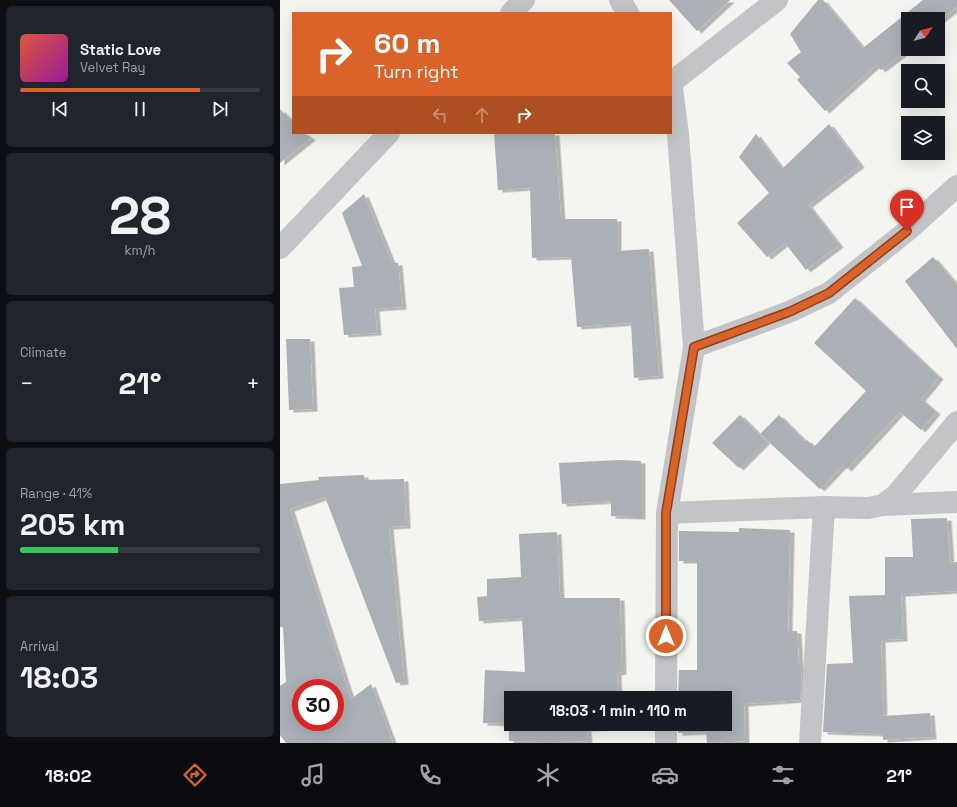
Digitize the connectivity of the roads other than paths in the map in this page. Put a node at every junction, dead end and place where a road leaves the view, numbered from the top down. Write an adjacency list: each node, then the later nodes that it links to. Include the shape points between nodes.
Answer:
1 (524, 0): 4 (street)
2 (620, 0): 5 (street)
3 (777, 0): 6 (street)
4 (512, 12)
5 (627, 12)
6 (672, 80)
7 (672, 89): 11 (street, via 678,134)
8 (388, 134): 10 (street)
9 (957, 186): 11 (street, via 907,231 829,293 789,312)
10 (280, 248)
11 (694, 347): 16 (street)
12 (957, 422): 14 (street, via 896,495)
13 (957, 502): 14 (street)
14 (883, 505): 15 (street, via 868,508)
15 (824, 507): 16 (street); 20 (street)
16 (666, 513): 17 (street)
17 (666, 691)
18 (666, 731): 19 (street)
19 (666, 743)
20 (810, 743)

